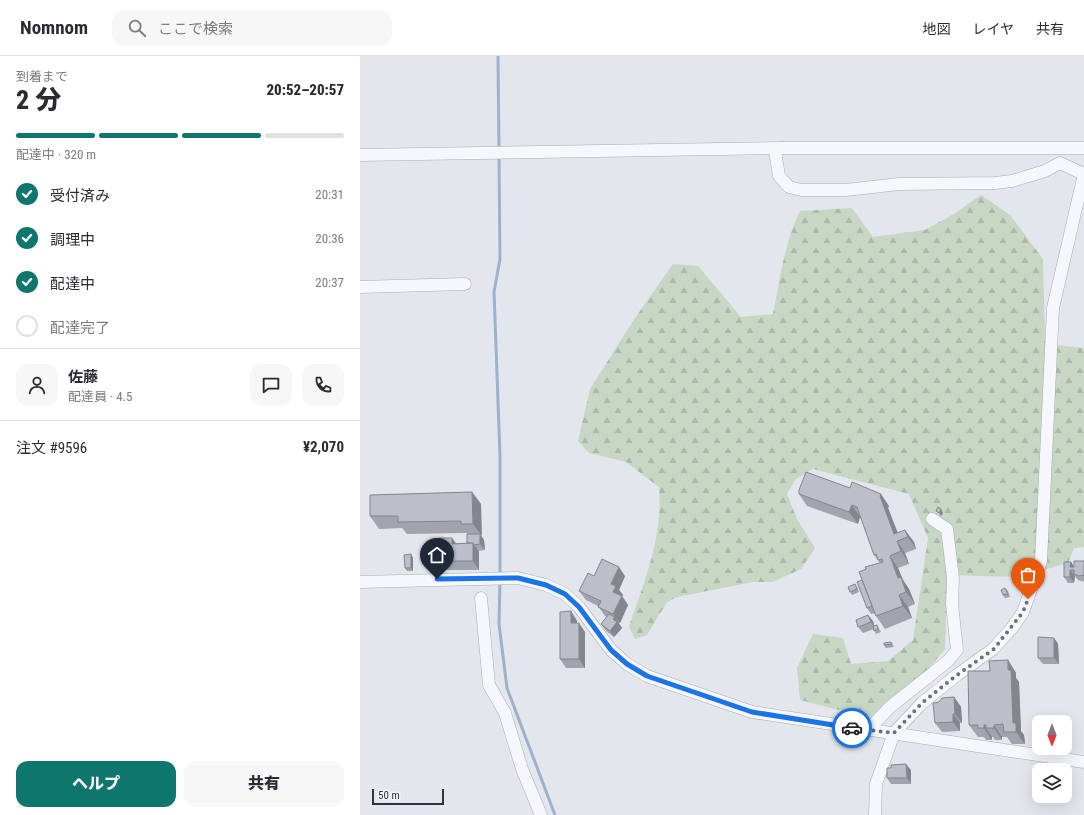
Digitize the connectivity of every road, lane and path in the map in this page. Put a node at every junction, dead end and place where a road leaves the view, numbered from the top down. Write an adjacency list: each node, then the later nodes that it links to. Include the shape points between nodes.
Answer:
1 (782, 148): 2 (street); 3 (street); 4 (street, via 775,151 778,176 789,187 801,190 846,190 899,184 995,183 1012,181 1045,171 1060,163)
2 (1084, 148)
3 (360, 156)
4 (1084, 174): 11 (street, via 1054,308 1041,561 1034,586 1023,612 994,649 922,703)
5 (465, 284): 6 (street)
6 (360, 286)
7 (932, 519): 10 (street, via 947,529 957,650 948,661 890,707)
8 (360, 582): 10 (street, via 518,578 546,585 565,594 579,607 611,650 647,676 752,712)
9 (481, 598): 13 (street, via 489,685 505,713 522,769)
10 (868, 730): 11 (street)
11 (894, 733): 12 (street); 14 (street, via 876,784)
12 (1084, 762)
13 (541, 815)
14 (875, 815)

